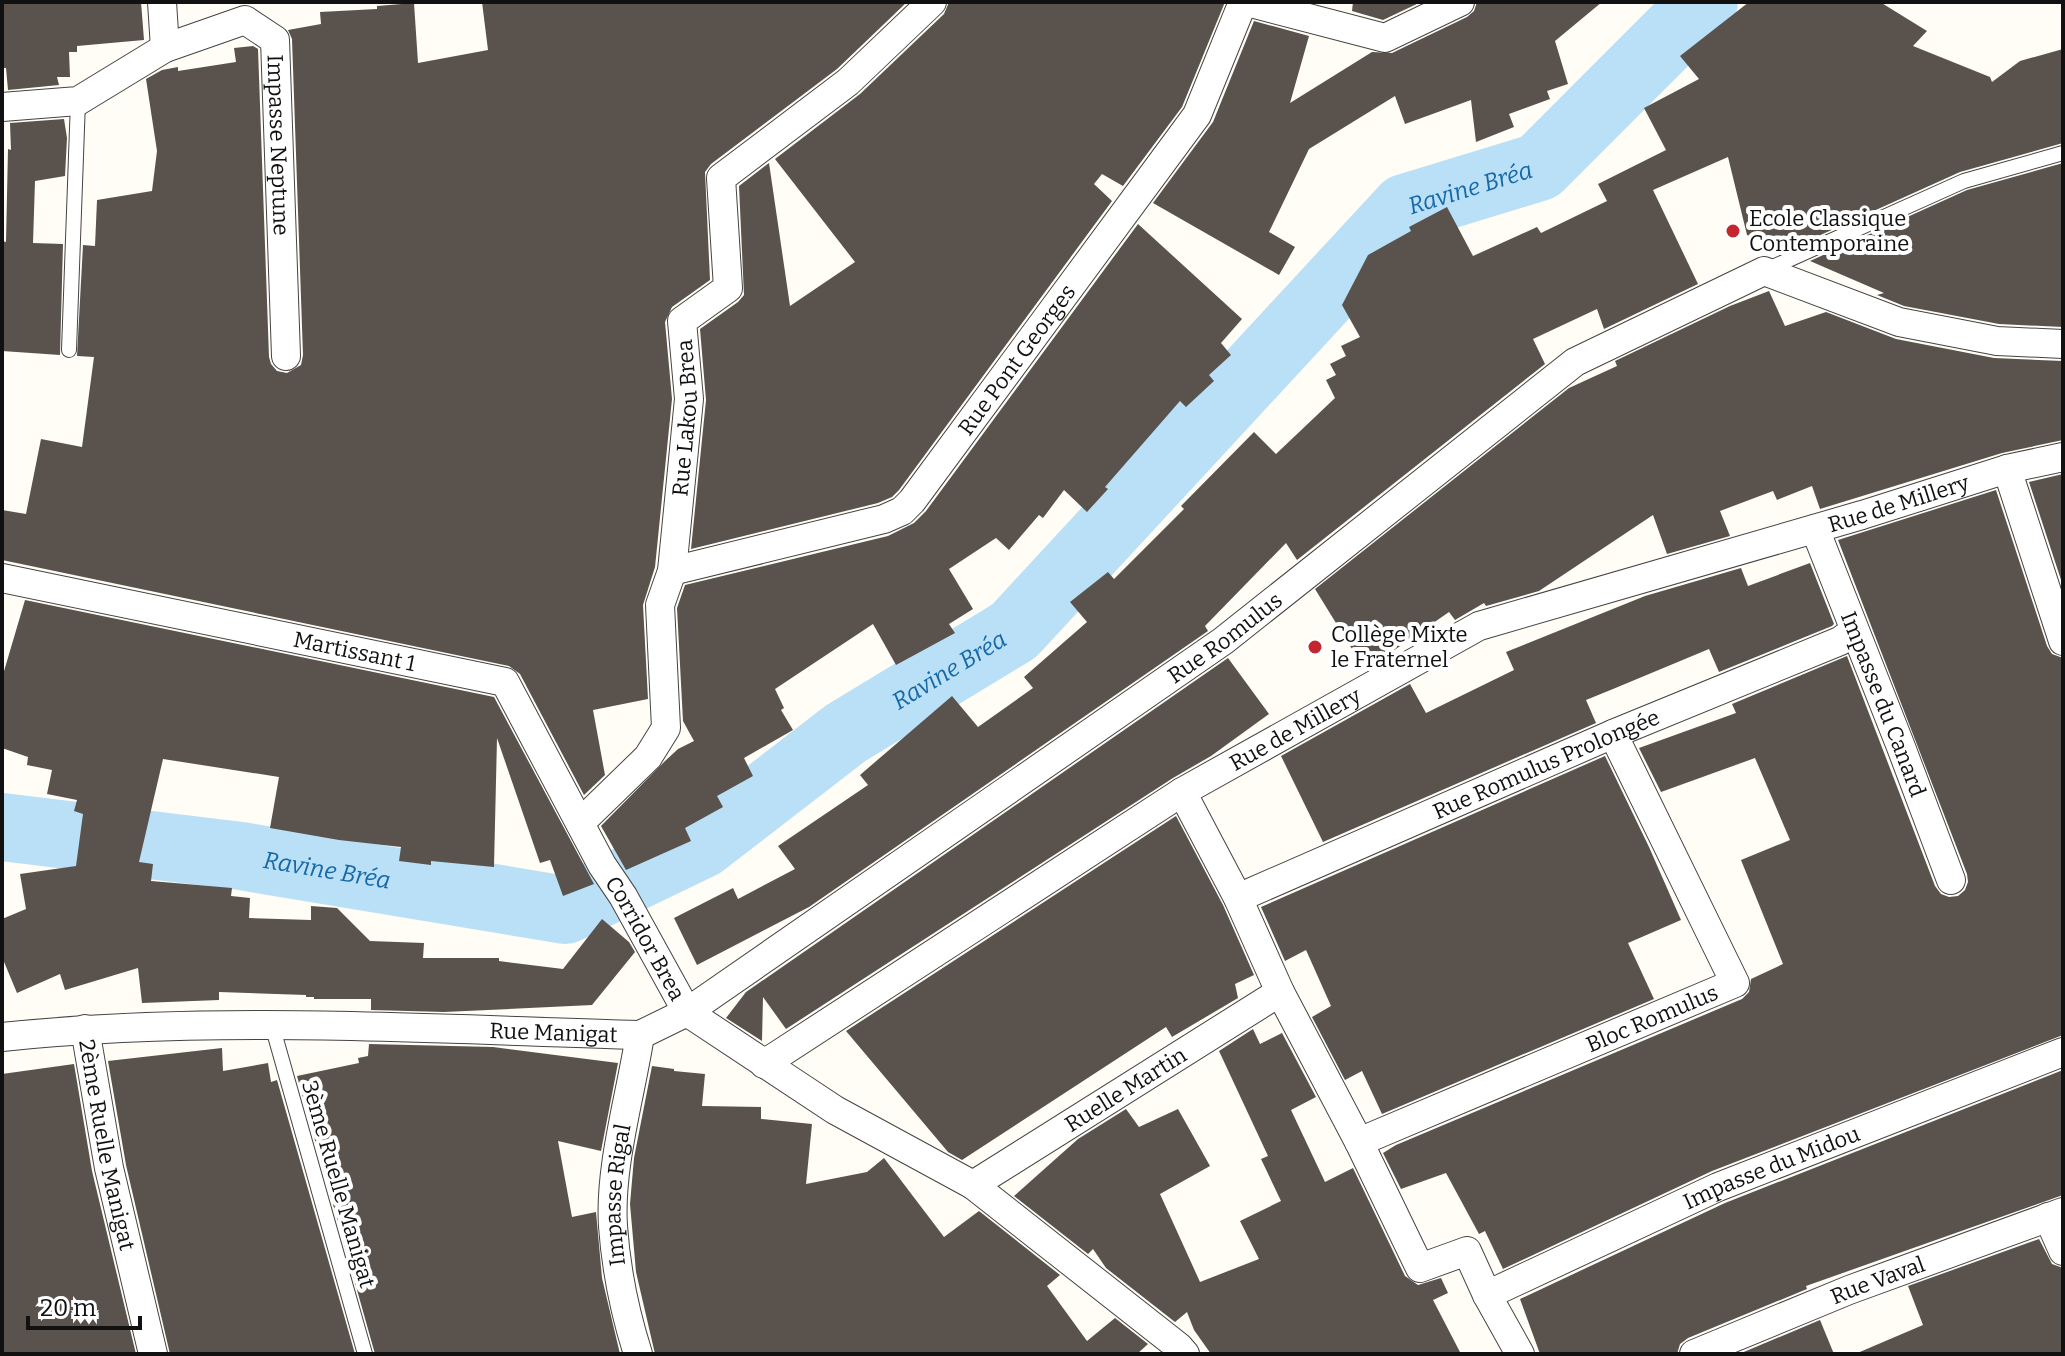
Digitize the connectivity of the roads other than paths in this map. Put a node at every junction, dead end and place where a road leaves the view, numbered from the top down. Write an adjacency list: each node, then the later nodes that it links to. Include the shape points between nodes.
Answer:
1 (162, 2): 5 (street)
2 (932, 2): 16 (street, Rue Lakou Brea, via 848,82 721,178 728,288 682,321 689,399)
3 (1245, 2): 4 (street, via 1385,38); 16 (street, Rue Pont Georges, via 1197,115 902,511)
4 (1460, 2)
5 (165, 48): 6 (street, Impasse Neptune); 12 (street, Impasse Neptune, via 245,20 275,40)
6 (78, 101): 7 (street, Impasse Neptune); 11 (lane)
7 (2, 107)
8 (2063, 153): 9 (lane, via 1964,181)
9 (1764, 271): 10 (street, via 1899,322 1997,341); 27 (street, Rue Romulus, via 1575,362 1223,641)
10 (2063, 344)
11 (69, 350)
12 (286, 356)
13 (2063, 457): 14 (street, Rue de Millery)
14 (2007, 469): 15 (street, Rue de Millery); 19 (street)
15 (1815, 529): 18 (street, Impasse du Canard); 21 (street, Rue de Millery, via 1479,626)
16 (672, 571): 22 (street, Rue Lakou Brea, via 660,605 666,728 648,757)
17 (2, 578): 22 (street, Martissant 1, via 505,682)
18 (1854, 631): 20 (street, Rue Romulus Prolongée); 24 (street, Impasse du Canard)
19 (2063, 641)
20 (1613, 734): 25 (street, Rue Romulus Prolongée); 34 (street, Bloc Romulus, via 1735,983)
21 (1182, 792): 25 (street); 33 (street, Rue de Millery)
22 (580, 823): 23 (street, Martissant 1)
23 (602, 865): 27 (street, Corridor Brea)
24 (1951, 880)
25 (1238, 898): 26 (street)
26 (1280, 992): 34 (street); 35 (street, Ruelle Martin)
27 (687, 1012): 30 (street, Rue Manigat); 33 (street)
28 (272, 1025): 29 (street, Rue Manigat); 30 (street, Rue Manigat); 41 (lane, 3ème Ruelle Manigat)
29 (85, 1029): 31 (street, Rue Manigat); 40 (street, 2ème Ruelle Manigat, via 109,1168)
30 (640, 1035): 42 (street, Impasse Rigal, via 612,1225)
31 (2, 1037)
32 (2063, 1052): 38 (street, Impasse du Midou, via 1718,1187)
33 (764, 1064): 35 (street, via 835,1110)
34 (1359, 1142): 38 (street, via 1420,1268 1467,1251)
35 (973, 1185): 39 (street)
36 (2056, 1214): 37 (street); 44 (street, Rue Vaval)
37 (2063, 1251)
38 (1487, 1295): 43 (street)
39 (1178, 1352)
40 (153, 1354)
41 (365, 1354)
42 (638, 1354)
43 (1520, 1354)
44 (1694, 1354)

